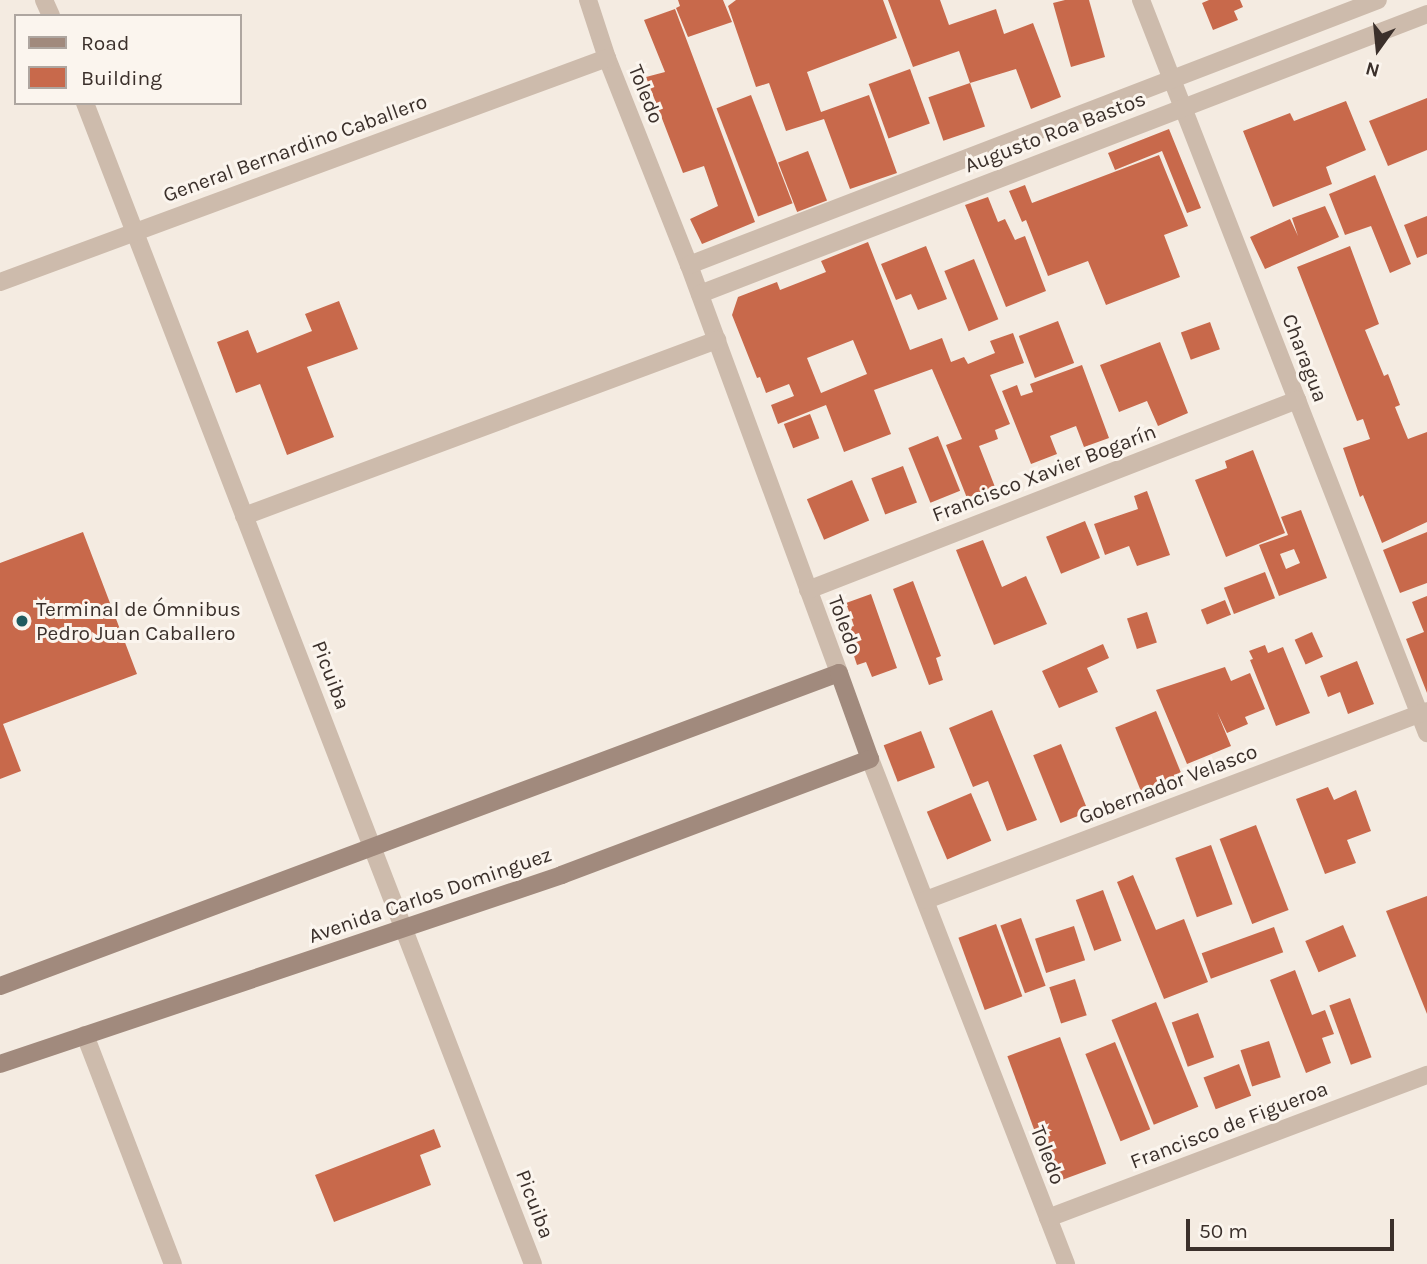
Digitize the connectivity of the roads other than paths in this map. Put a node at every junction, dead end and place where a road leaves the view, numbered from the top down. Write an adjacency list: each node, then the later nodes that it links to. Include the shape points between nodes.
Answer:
1 (589, 0): 5 (street, Toledo)
2 (1141, 0): 6 (street, Charagua)
3 (1378, 0): 6 (street, Augusto Roa Bastos)
4 (1427, 15): 8 (street, Augusto Roa Bastos)
5 (607, 58): 9 (street, General Bernardino Caballero); 10 (street, Toledo)
6 (1172, 78): 8 (street, Charagua); 10 (street, Augusto Roa Bastos)
7 (86, 105): 9 (street, Picuiba)
8 (1184, 106): 12 (street, Augusto Roa Bastos); 14 (street, Charagua)
9 (135, 230): 11 (street, General Bernardino Caballero); 15 (street, Picuiba)
10 (689, 265): 12 (street, Toledo)
11 (0, 282)
12 (700, 294): 13 (street, Toledo)
13 (717, 340): 15 (street); 16 (street, Toledo)
14 (1297, 400): 16 (street, Francisco Xavier Bogarín); 18 (street, Charagua)
15 (244, 516): 21 (street, Picuiba)
16 (808, 590): 17 (street, Toledo)
17 (839, 673): 20 (main road, Toledo); 21 (main road)
18 (1423, 713): 19 (street, Charagua); 22 (street, Gobernador Velasco)
19 (1427, 733)
20 (870, 759): 22 (street, Toledo); 23 (main road, Avenida Carlos Dominguez, via 562,875)
21 (373, 847): 23 (street, Picuiba); 24 (main road)
22 (926, 900): 28 (street, Toledo)
23 (405, 928): 25 (main road, Avenida Carlos Dominguez); 30 (street, Picuiba)
24 (0, 986)
25 (85, 1035): 26 (main road, Avenida Carlos Dominguez); 29 (street)
26 (0, 1065)
27 (1427, 1074): 28 (street, Francisco de Figueroa)
28 (1048, 1218): 31 (street, Toledo)
29 (173, 1264)
30 (533, 1264)
31 (1066, 1264)

